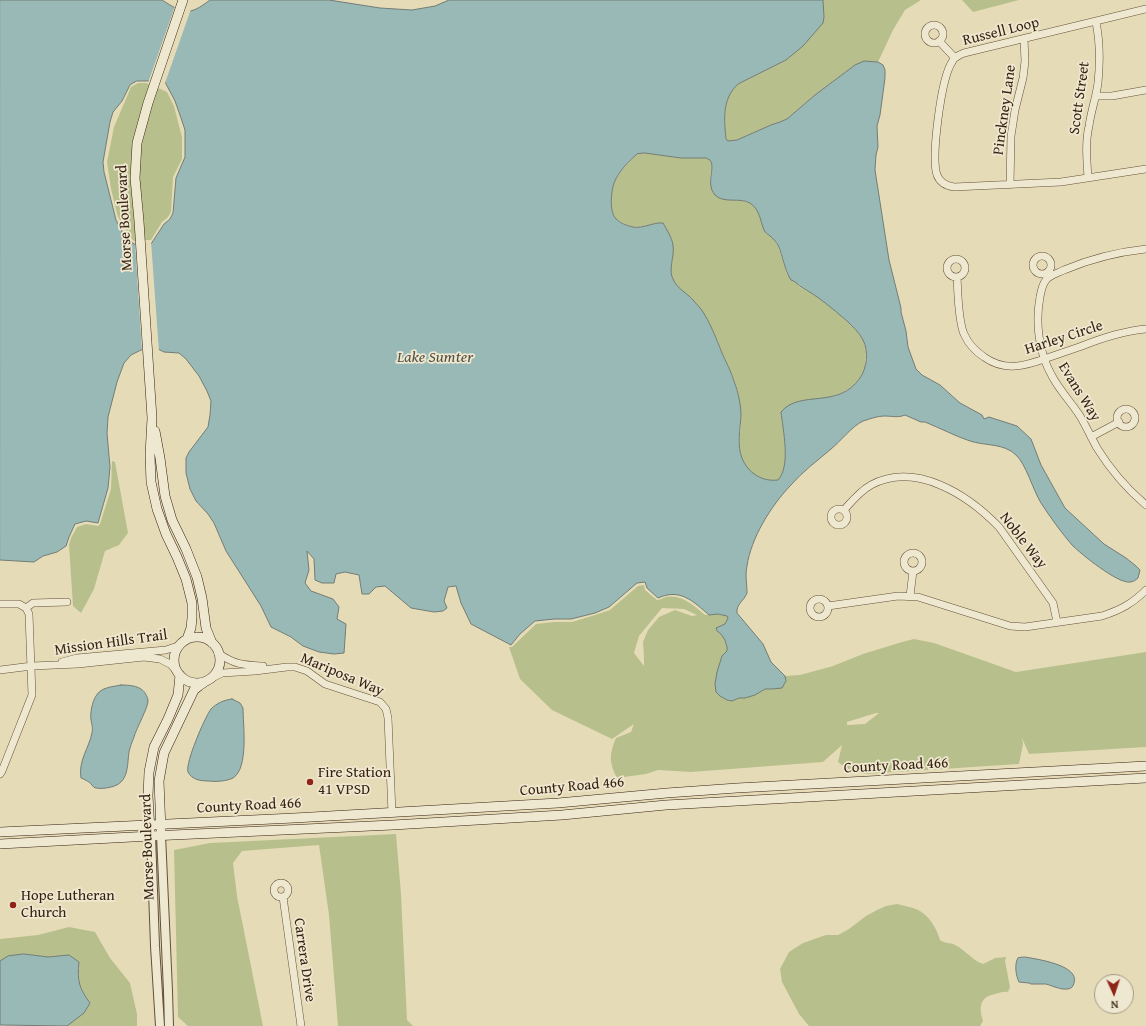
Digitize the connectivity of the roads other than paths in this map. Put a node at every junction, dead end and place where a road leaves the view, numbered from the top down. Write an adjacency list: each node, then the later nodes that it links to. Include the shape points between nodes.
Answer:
1 (183, 0): 16 (main road, Morse Boulevard, via 137,143 135,178)
2 (1146, 9): 3 (street, Russell Loop)
3 (1096, 22): 4 (street, Russell Loop); 8 (street, Scott Street, via 1100,61)
4 (1024, 39): 6 (street, Russell Loop, via 964,53); 11 (street, Pinckney Lane, via 1023,78 1011,136)
5 (939, 41): 6 (street)
6 (955, 58): 11 (street, Russell Loop, via 950,64 941,102 936,140 937,174 944,184 954,187)
7 (1146, 90): 8 (street)
8 (1096, 96): 10 (street, Scott Street, via 1087,137)
9 (1146, 169): 10 (street, Russell Loop)
10 (1088, 178): 11 (street, Russell Loop)
11 (1010, 185)
12 (1146, 249): 15 (street, Evans Way, via 1100,257 1048,275 1041,290 1038,311 1040,341)
13 (957, 277): 15 (street, Harley Circle, via 962,326 975,350 988,360 1003,366 1028,365)
14 (1146, 329): 15 (street, Harley Circle, via 1115,335)
15 (1045, 359): 18 (street, Evans Way, via 1051,375)
16 (152, 418): 29 (main road, Morse Boulevard, via 151,482 157,509 186,579 192,603 191,628); 30 (main road, Morse Boulevard, via 165,496 172,520 197,577 206,628)
17 (1119, 422): 18 (street)
18 (1091, 437): 19 (street, Evans Way, via 1112,470)
19 (1146, 505)
20 (844, 510): 28 (street, Noble Way, via 869,486 890,477 906,476 926,480 951,491 975,506 999,527 1053,603)
21 (912, 571): 23 (street)
22 (1146, 590): 28 (street, via 1130,604 1102,616)
23 (910, 596): 26 (street); 28 (street, via 927,599 1010,626 1025,627)
24 (67, 602): 27 (street, via 33,603)
25 (0, 604): 27 (street, via 19,604)
26 (828, 606)
27 (26, 608): 34 (street, via 29,614)
28 (1057, 622)
29 (187, 639): 30 (main road, via 200,638); 31 (main road)
30 (212, 643): 32 (main road)
31 (178, 646): 33 (street, Mission Hills Trail, via 166,650 78,658); 37 (main road, via 174,656)
32 (218, 653): 35 (street, Mariposa Way, via 238,664); 38 (main road, via 218,667)
33 (48, 665): 34 (street, Mission Hills Trail); 37 (street, Mission Hills Trail, via 144,657 160,659 170,664)
34 (32, 666): 36 (street, Mission Hills Trail); 40 (street, via 32,698)
35 (280, 668): 38 (street, Mariposa Way, via 222,672); 42 (street, Mariposa Way, via 301,668 325,684 383,705 388,718)
36 (0, 670)
37 (178, 673): 38 (main road, via 193,682); 43 (main road, Morse Boulevard, via 178,695 154,747 149,772)
38 (208, 680): 44 (main road, Morse Boulevard, via 194,690 164,753 159,781)
39 (1146, 766): 42 (main road, County Road 466, via 737,788 558,804)
40 (0, 774)
41 (1146, 778): 45 (main road, County Road 466, via 745,800)
42 (392, 813): 44 (main road, County Road 466); 45 (street)
43 (150, 824): 44 (main road, County Road 466); 46 (main road, County Road 466); 48 (main road, Morse Boulevard)
44 (161, 824): 47 (main road, Morse Boulevard)
45 (393, 825): 47 (main road, County Road 466)
46 (0, 832)
47 (161, 835): 48 (main road, County Road 466); 52 (street, Morse Boulevard)
48 (151, 836): 49 (main road, County Road 466); 51 (street, Morse Boulevard)
49 (0, 844)
50 (283, 897): 53 (street, Carrera Drive)
51 (160, 1026)
52 (169, 1026)
53 (300, 1026)

